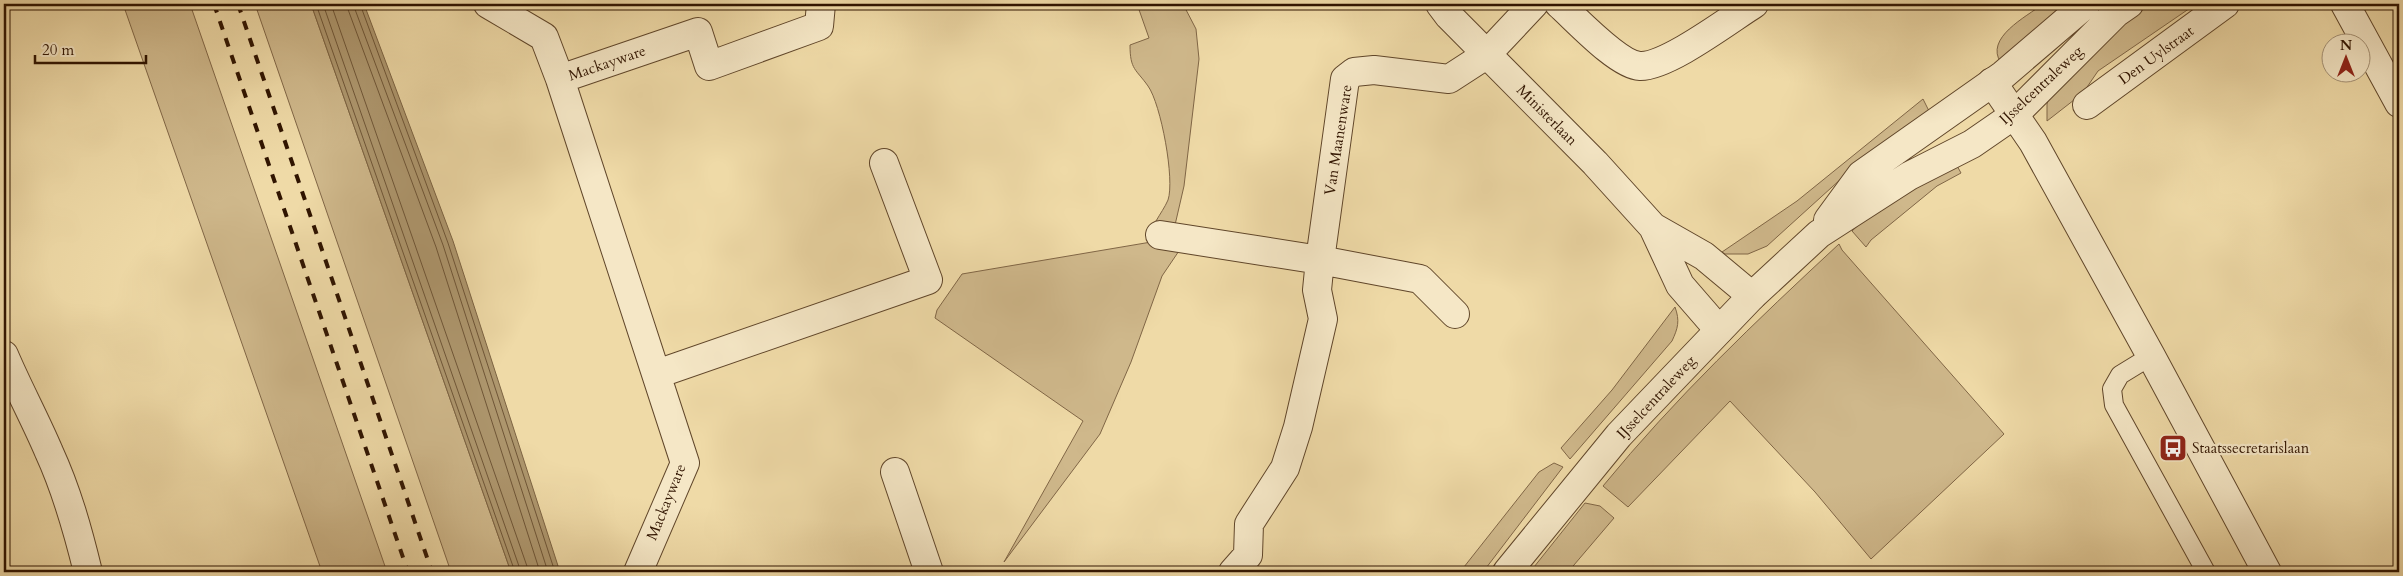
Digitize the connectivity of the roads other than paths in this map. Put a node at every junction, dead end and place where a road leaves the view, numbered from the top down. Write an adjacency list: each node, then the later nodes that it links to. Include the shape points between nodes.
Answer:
1 (488, 4): 12 (street, via 544,37)
2 (821, 4): 12 (street, Mackayware, via 819,26 709,66 698,32)
3 (1440, 4): 11 (street, Ministerlaan)
4 (1534, 4): 11 (street, Van Maanenware)
5 (1559, 4): 6 (street, via 1616,55 1640,66 1669,58)
6 (1754, 4)
7 (2086, 4): 13 (street, IJsselcentraleweg)
8 (2128, 4): 16 (street, IJsselcentraleweg)
9 (2226, 4): 15 (street, Den Uylstraat)
10 (2345, 4): 14 (street)
11 (1486, 55): 18 (street, Ministerlaan, via 1595,163); 21 (street, Van Maanenware, via 1449,79 1374,70 1354,72 1345,79)
12 (560, 79): 27 (street, Mackayware)
13 (1992, 82): 16 (street); 19 (street, IJsselcentraleweg, via 1861,175)
14 (2399, 102)
15 (2087, 105)
16 (2014, 115): 19 (street, IJsselcentraleweg, via 1972,144 1909,176); 26 (street, via 2033,142)
17 (884, 163): 27 (street, via 928,280)
18 (1653, 227): 22 (street, Ministerlaan, via 1704,256); 24 (street, Ministerlaan, via 1680,285)
19 (1819, 234): 22 (street, IJsselcentraleweg)
20 (1160, 235): 21 (street)
21 (1320, 260): 23 (street, via 1420,279); 32 (street, Van Maanenware, via 1317,290 1323,319 1298,427 1286,468 1249,524 1248,554)
22 (1752, 296): 24 (street, IJsselcentraleweg)
23 (1455, 314)
24 (1719, 330): 33 (street, IJsselcentraleweg, via 1619,435)
25 (4, 355): 29 (street, via 72,510)
26 (2151, 356): 34 (lane, via 2120,375 2112,388 2114,405); 35 (street)
27 (657, 374): 30 (street, Mackayware, via 684,463)
28 (895, 472): 31 (street)
29 (88, 572)
30 (638, 572)
31 (929, 572)
32 (1232, 572)
33 (1507, 572)
34 (2206, 572)
35 (2266, 572)

